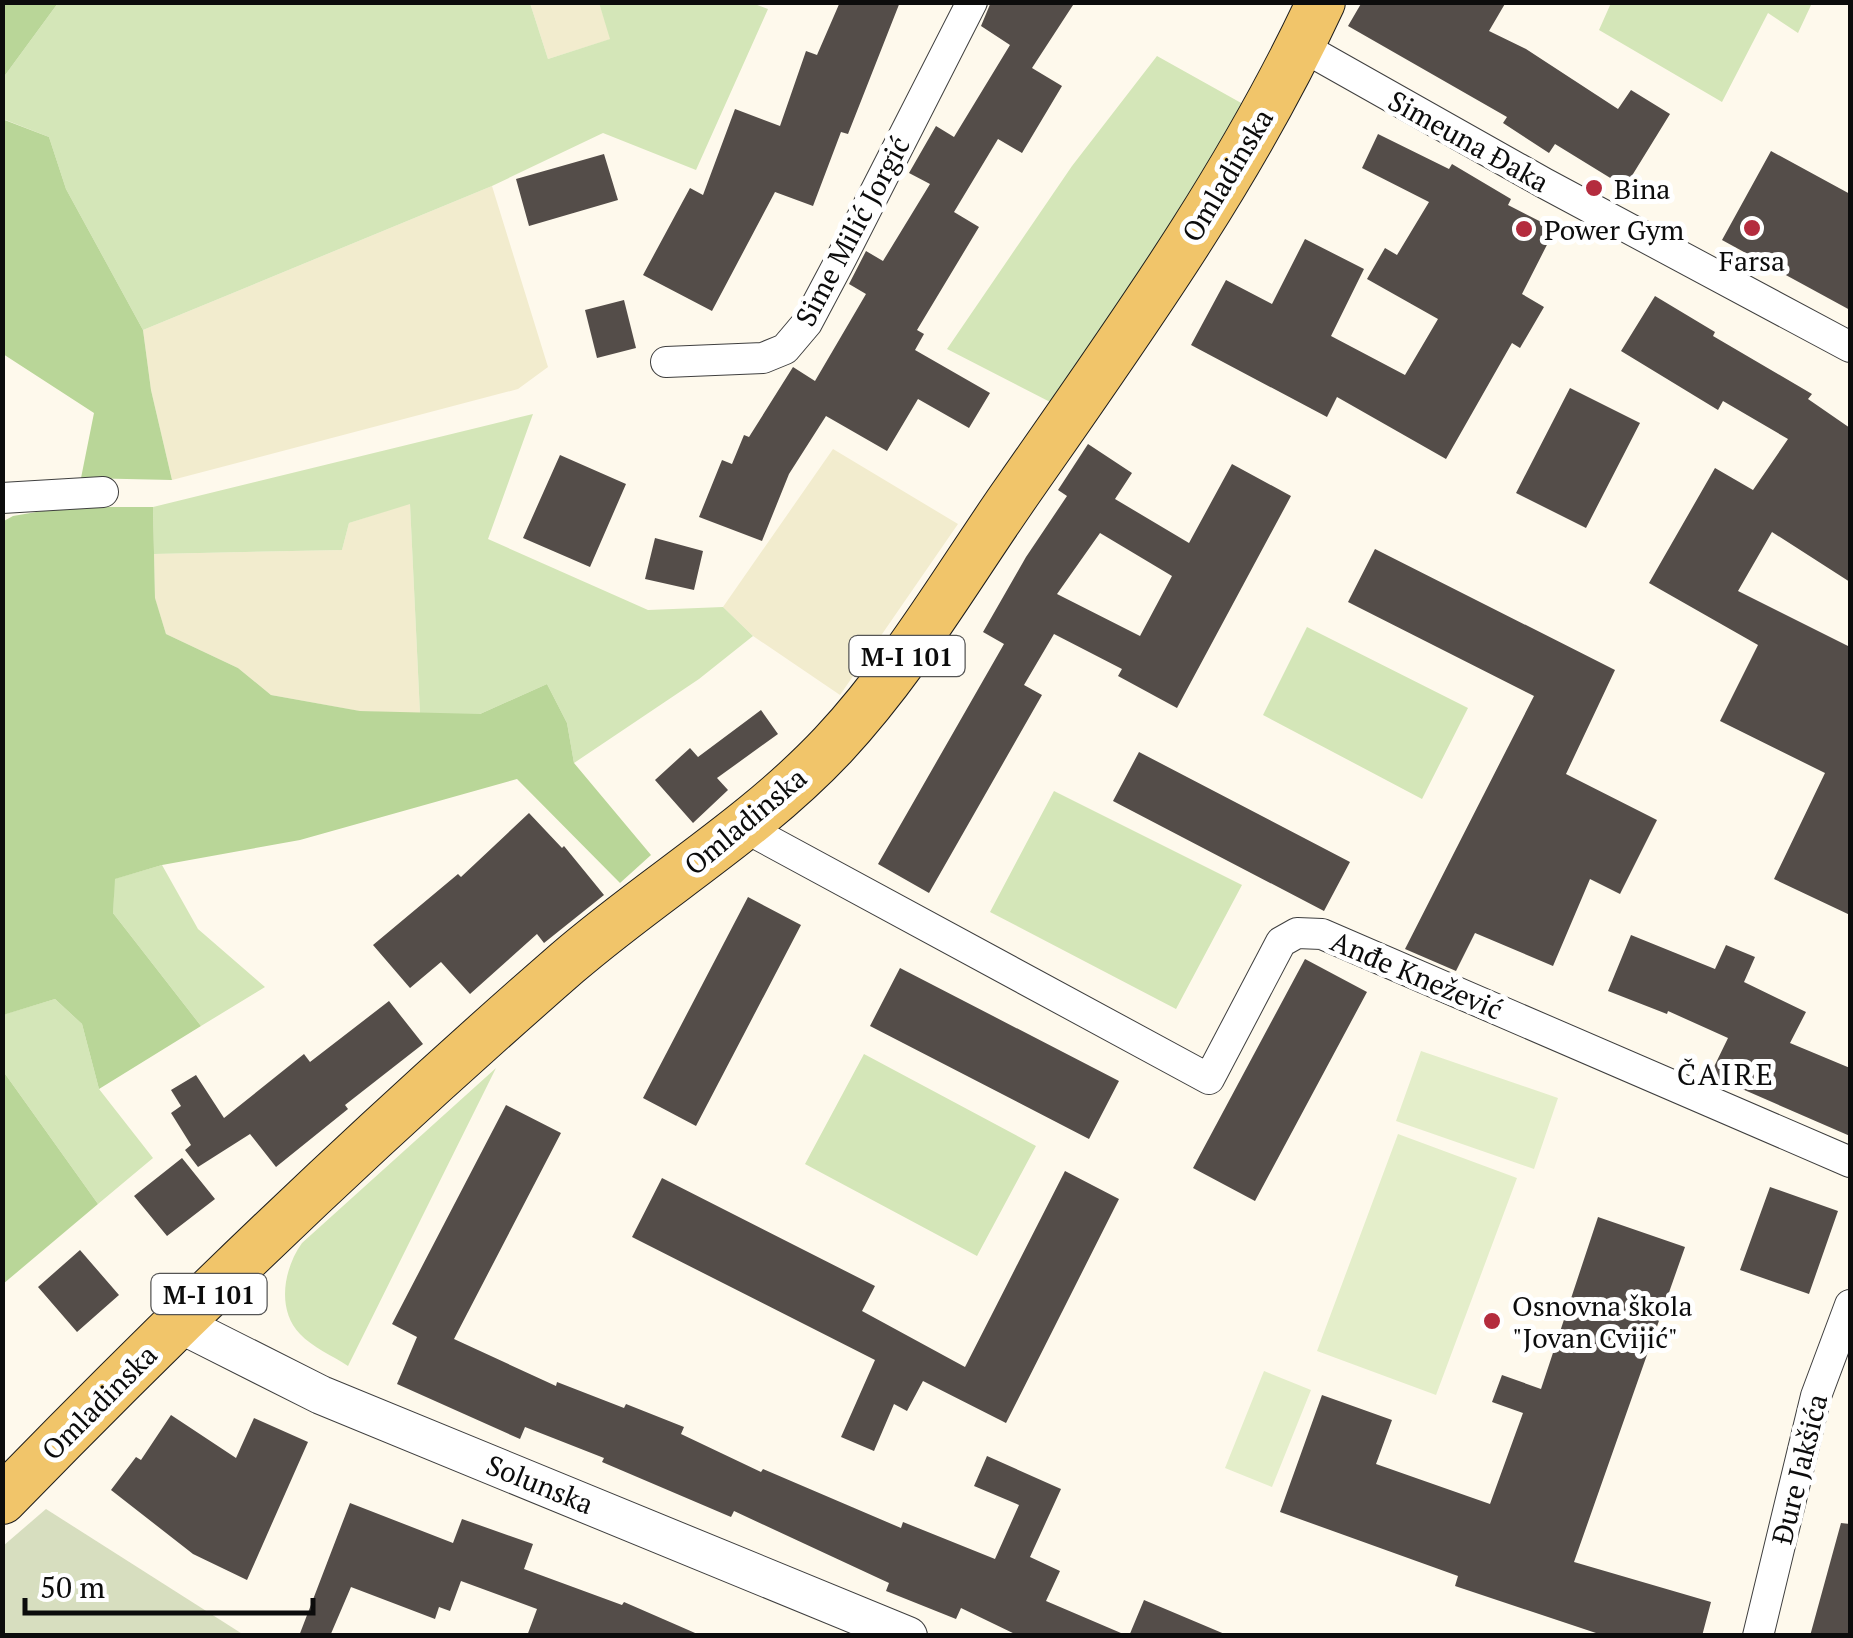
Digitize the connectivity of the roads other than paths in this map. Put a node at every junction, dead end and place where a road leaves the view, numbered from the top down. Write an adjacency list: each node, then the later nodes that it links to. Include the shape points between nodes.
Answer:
1 (972, 2): 5 (street, Sime Milić Jorgić, via 807,323 785,350 763,358)
2 (1321, 2): 3 (main road, Omladinska / M-I 101)
3 (1300, 46): 4 (street, Simeuna Đaka); 8 (main road, Omladinska / M-I 101, via 1142,314 925,632 829,748)
4 (1850, 347)
5 (666, 362)
6 (103, 492): 7 (street)
7 (2, 498)
8 (742, 826): 9 (street, Anđe Knežević, via 1209,1079 1281,942 1297,933 1322,934); 11 (main road, Omladinska / M-I 101, via 558,971)
9 (1850, 1162)
10 (1850, 1305): 14 (street, Đure Jakšića, via 1816,1396)
11 (178, 1323): 12 (main road, Omladinska / M-I 101); 13 (street, Solunska, via 321,1395)
12 (2, 1500)
13 (908, 1636)
14 (1758, 1636)

